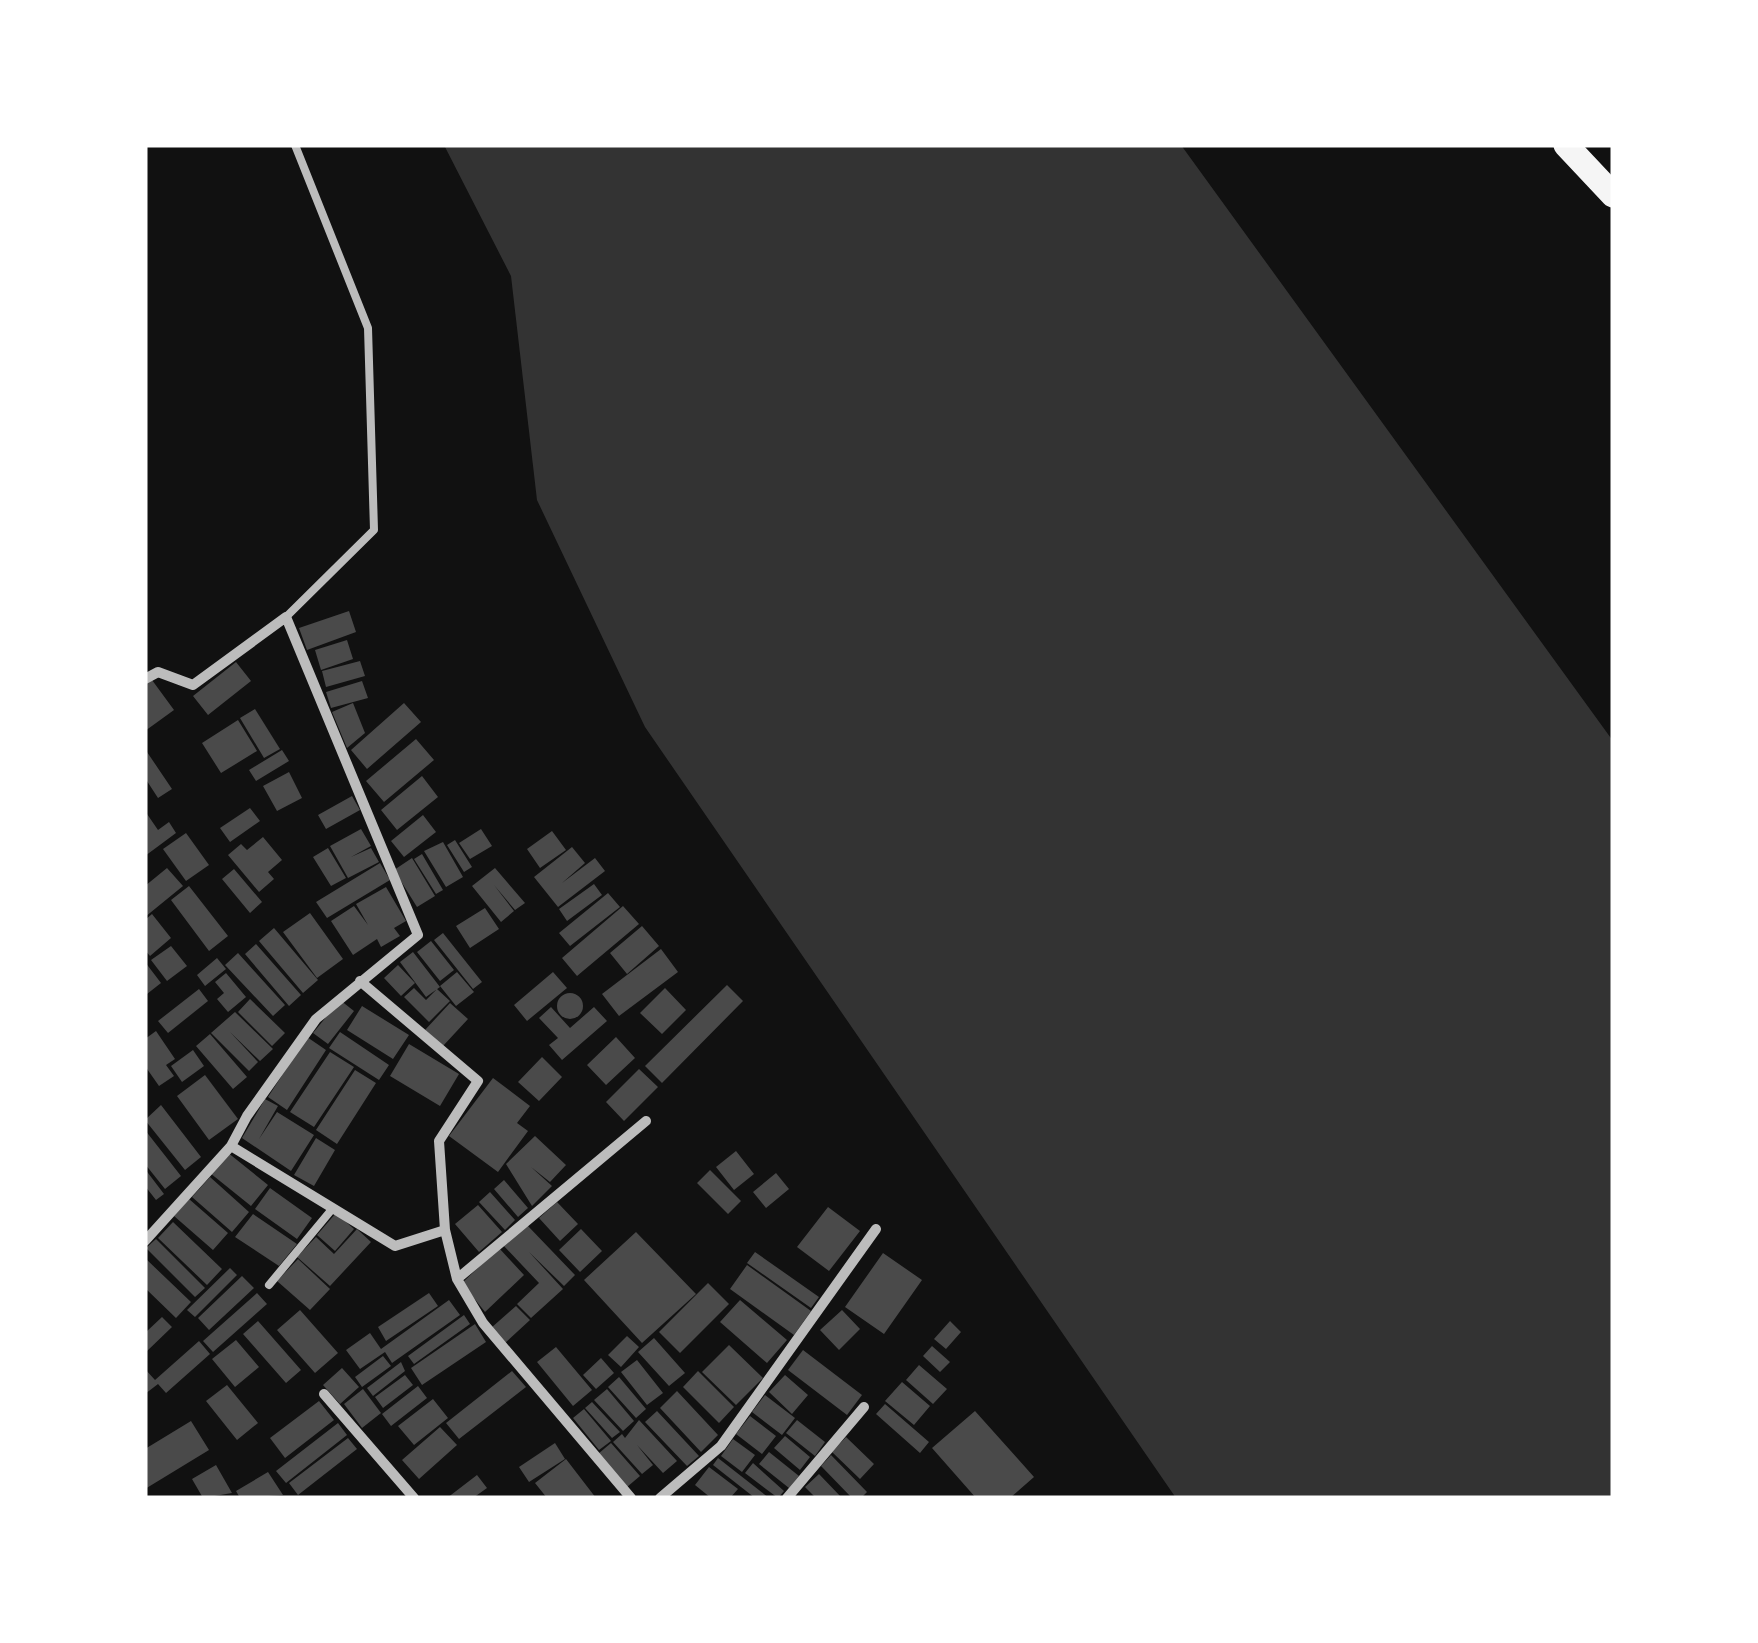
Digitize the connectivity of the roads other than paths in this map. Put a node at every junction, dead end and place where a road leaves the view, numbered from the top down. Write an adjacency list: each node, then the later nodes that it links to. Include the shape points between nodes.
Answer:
1 (295, 145): 4 (lane, via 368,328 374,530)
2 (1566, 145): 3 (main road)
3 (1613, 195)
4 (286, 617): 5 (street, via 193,685 158,672); 6 (street, via 418,935)
5 (145, 680)
6 (360, 981): 8 (street, via 316,1019); 11 (street, via 478,1081 439,1141)
7 (646, 1121): 13 (street)
8 (232, 1146): 9 (street); 12 (street)
9 (333, 1208): 11 (street, via 396,1246); 14 (lane)
10 (876, 1229): 19 (street, via 722,1446)
11 (445, 1230): 13 (street)
12 (145, 1241)
13 (456, 1279): 18 (street, via 483,1322)
14 (269, 1285)
15 (324, 1394): 17 (street)
16 (864, 1407): 20 (street)
17 (414, 1498)
18 (631, 1498)
19 (660, 1498)
20 (787, 1498)

